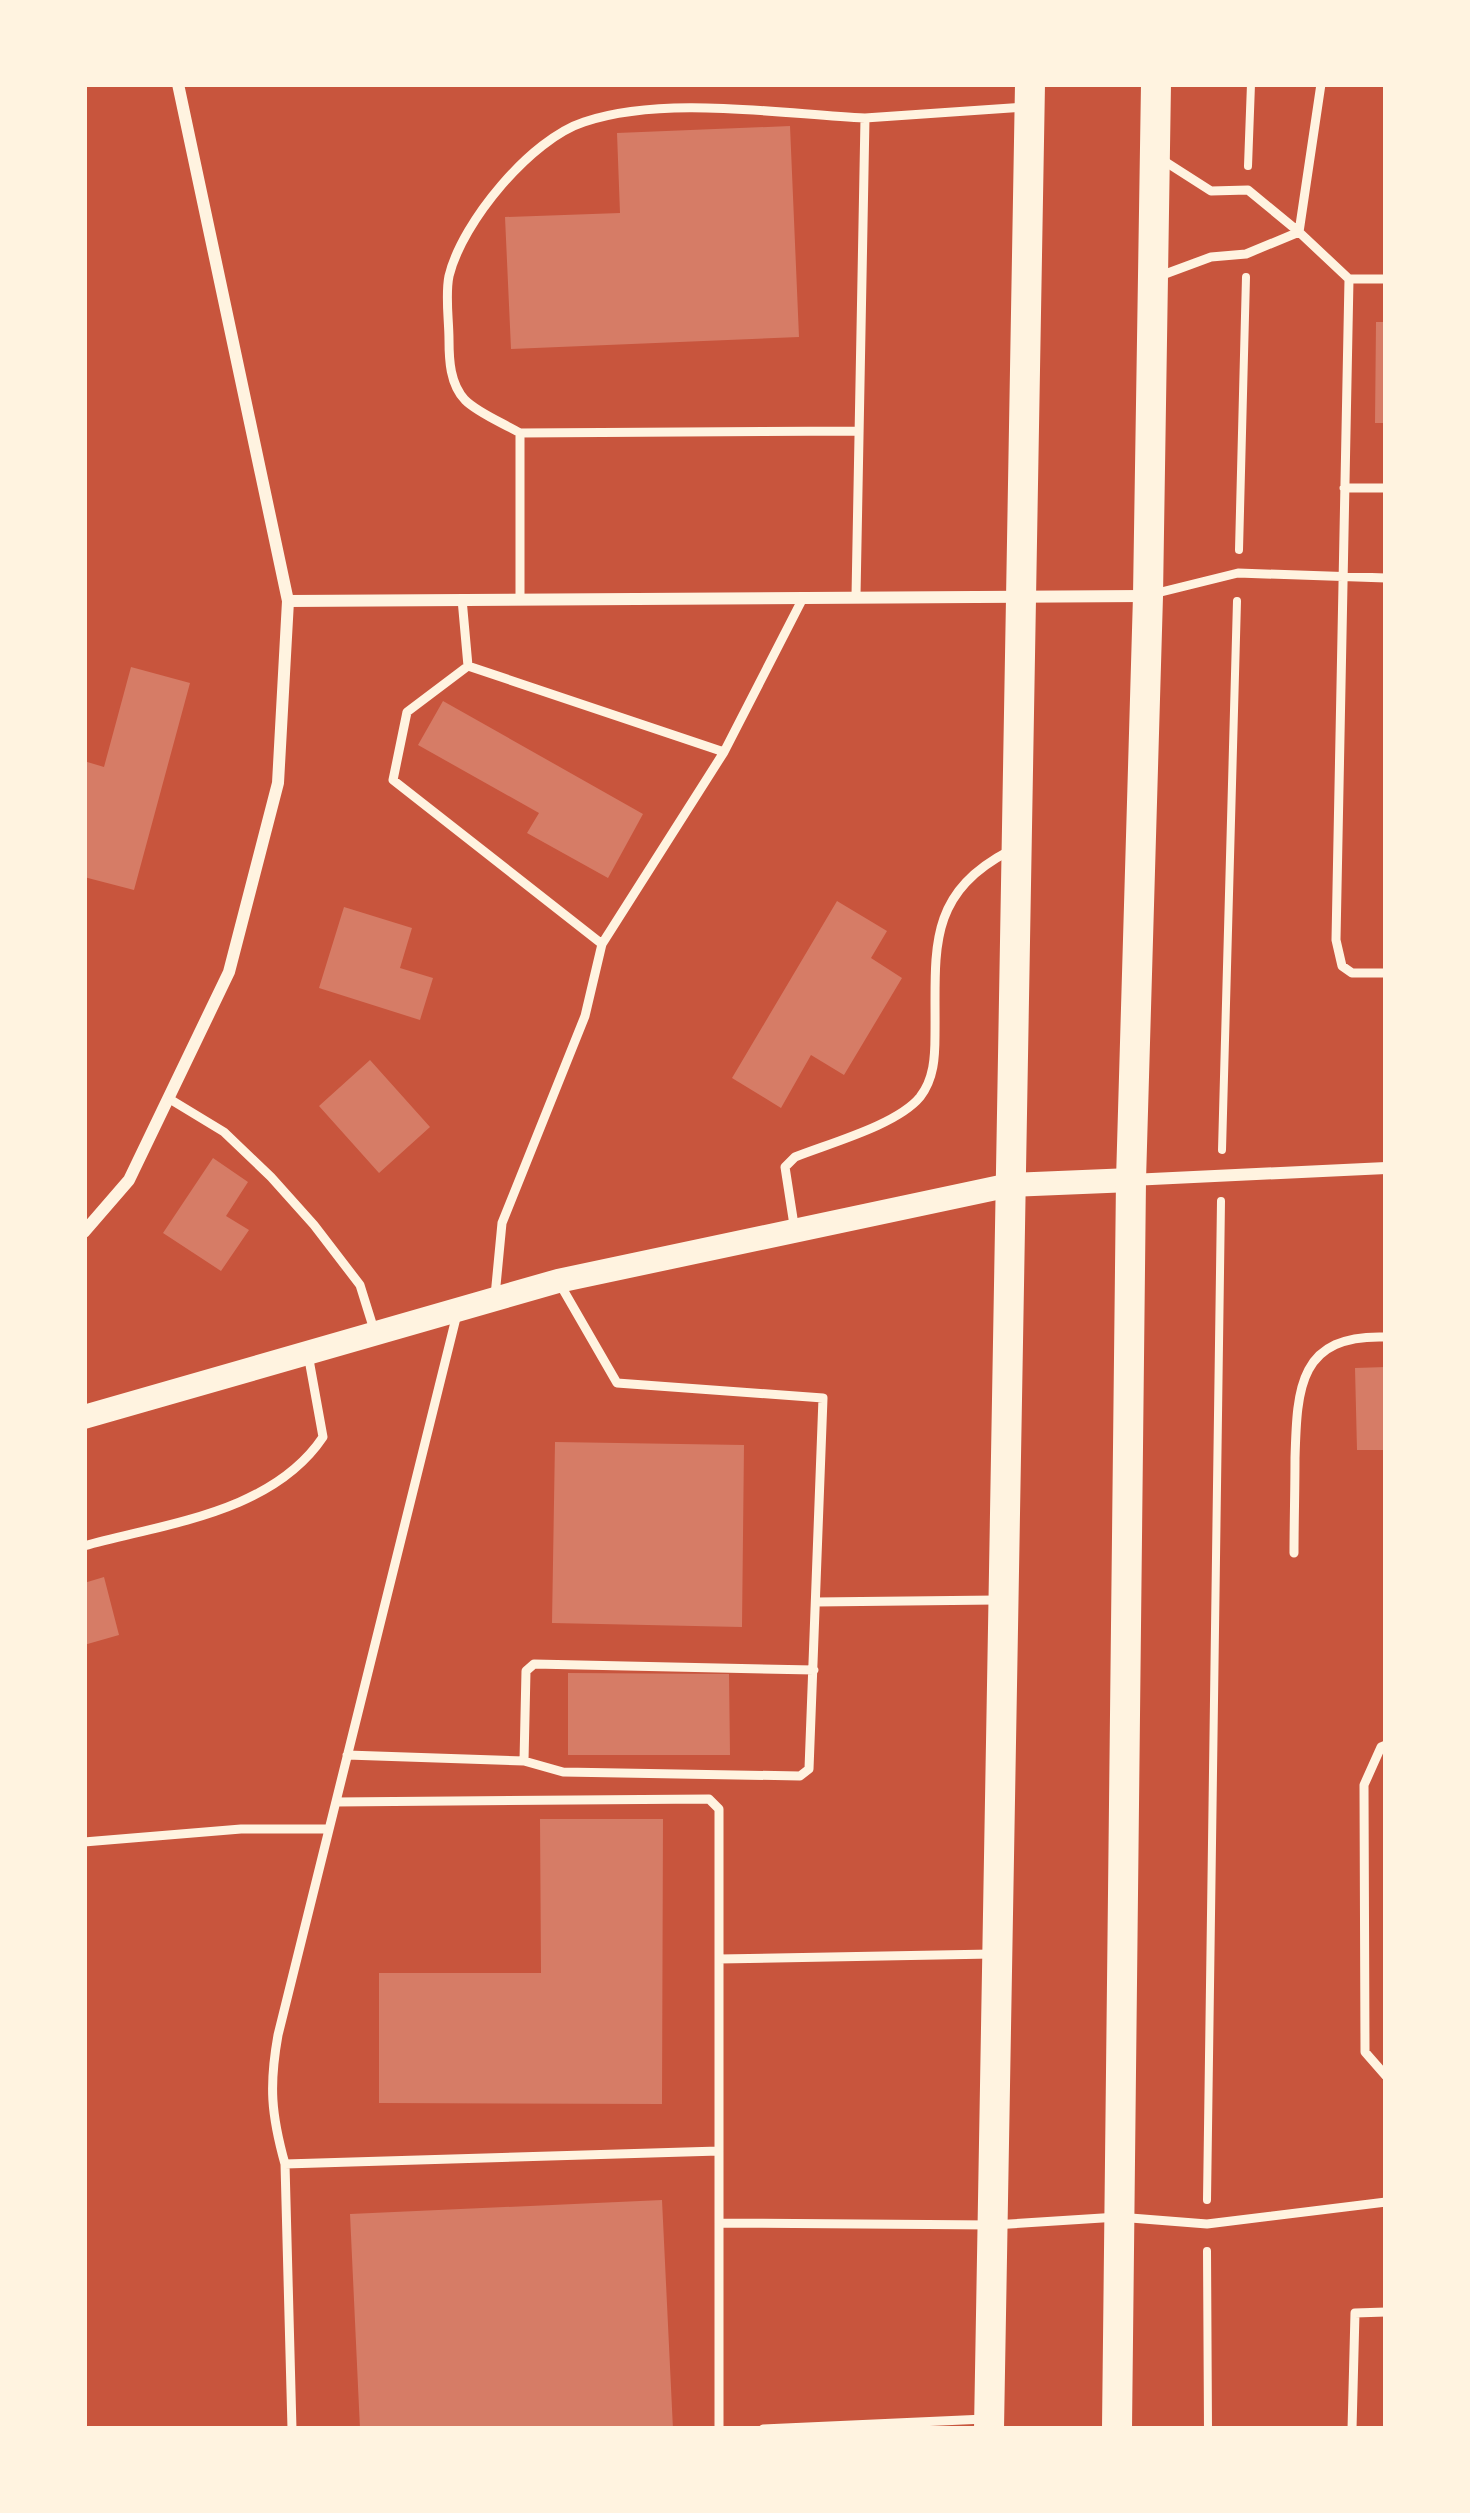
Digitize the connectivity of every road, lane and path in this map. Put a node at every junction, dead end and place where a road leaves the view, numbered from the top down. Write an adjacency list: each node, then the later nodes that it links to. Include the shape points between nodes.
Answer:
1 (178, 84): 27 (street)
2 (1156, 84): 7 (main road)
3 (1251, 84): 8 (path)
4 (1321, 84): 9 (lane)
5 (1030, 95): 6 (lane); 22 (main road)
6 (865, 118): 14 (lane); 15 (lane, via 666,108 579,123 546,143 468,230 449,278 449,369 464,399)
7 (1154, 155): 8 (lane, via 1211,190); 11 (main road)
8 (1248, 190): 9 (lane)
9 (1299, 232): 10 (lane); 12 (lane)
10 (1246, 254): 11 (lane); 18 (path)
11 (1151, 278): 23 (main road)
12 (1349, 279): 13 (lane); 16 (lane)
13 (1386, 279)
14 (859, 431): 15 (lane); 21 (lane)
15 (520, 433): 26 (lane)
16 (1344, 488): 17 (lane); 19 (lane)
17 (1386, 488)
18 (1238, 573): 19 (lane); 23 (lane); 35 (path)
19 (1343, 577): 20 (lane); 32 (lane, via 1336,955 1352,973)
20 (1386, 578)
21 (856, 596): 22 (street); 24 (street)
22 (1019, 596): 23 (street); 30 (main road)
23 (1148, 596): 36 (main road)
24 (804, 597): 26 (street); 29 (lane)
25 (462, 599): 26 (street); 27 (street); 28 (lane)
26 (520, 599)
27 (287, 601): 33 (street, via 278,783 229,972)
28 (468, 666): 29 (lane); 31 (lane, via 406,712 393,780)
29 (724, 752): 31 (lane)
30 (1015, 847): 37 (main road); 38 (lane, via 970,877 943,910 935,1065 922,1094 903,1113 785,1167)
31 (602, 944): 41 (lane, via 585,1016 502,1223)
32 (1386, 974)
33 (169, 1098): 39 (street, via 129,1180); 43 (lane, via 224,1132 272,1177 360,1286)
34 (1386, 1168): 35 (street)
35 (1221, 1176): 36 (street); 67 (path)
36 (1131, 1180): 37 (main road); 64 (main road)
37 (1010, 1185): 38 (main road); 49 (main road)
38 (795, 1231): 40 (main road)
39 (84, 1232)
40 (559, 1281): 41 (main road); 50 (lane, via 617,1384 823,1399)
41 (495, 1299): 42 (main road)
42 (458, 1309): 43 (main road); 53 (lane)
43 (375, 1333): 45 (main road)
44 (1386, 1337): 48 (lane, via 1343,1339 1308,1367 1298,1393)
45 (308, 1352): 46 (main road); 47 (lane, via 323,1437 308,1461 247,1502)
46 (84, 1417)
47 (84, 1546)
48 (1294, 1553)
49 (1003, 1600): 50 (lane); 58 (main road)
50 (816, 1602): 51 (lane)
51 (814, 1670): 54 (lane, via 534,1664 526,1671); 54 (lane, via 806,1774 563,1772)
52 (1386, 1745): 60 (lane, via 1364,1785 1365,2052)
53 (347, 1755): 54 (lane); 55 (lane)
54 (524, 1761)
55 (336, 1802): 56 (lane); 59 (lane, via 709,1799 719,1809)
56 (329, 1828): 57 (lane); 62 (lane, via 271,2075)
57 (84, 1842)
58 (997, 1954): 59 (lane); 66 (main road)
59 (719, 1959): 61 (lane)
60 (1386, 2076)
61 (719, 2151): 62 (lane); 65 (lane)
62 (285, 2164): 71 (lane)
63 (1386, 2202): 67 (lane)
64 (1118, 2217): 66 (lane); 67 (lane); 74 (main road)
65 (719, 2223): 66 (lane); 72 (lane)
66 (993, 2224): 69 (main road)
67 (1207, 2224): 75 (path)
68 (1386, 2312): 76 (lane, via 1355,2313)
69 (989, 2424): 70 (lane)
70 (851, 2427): 73 (lane)
71 (292, 2429)
72 (719, 2429)
73 (763, 2429)
74 (1117, 2429)
75 (1208, 2429)
76 (1352, 2429)

